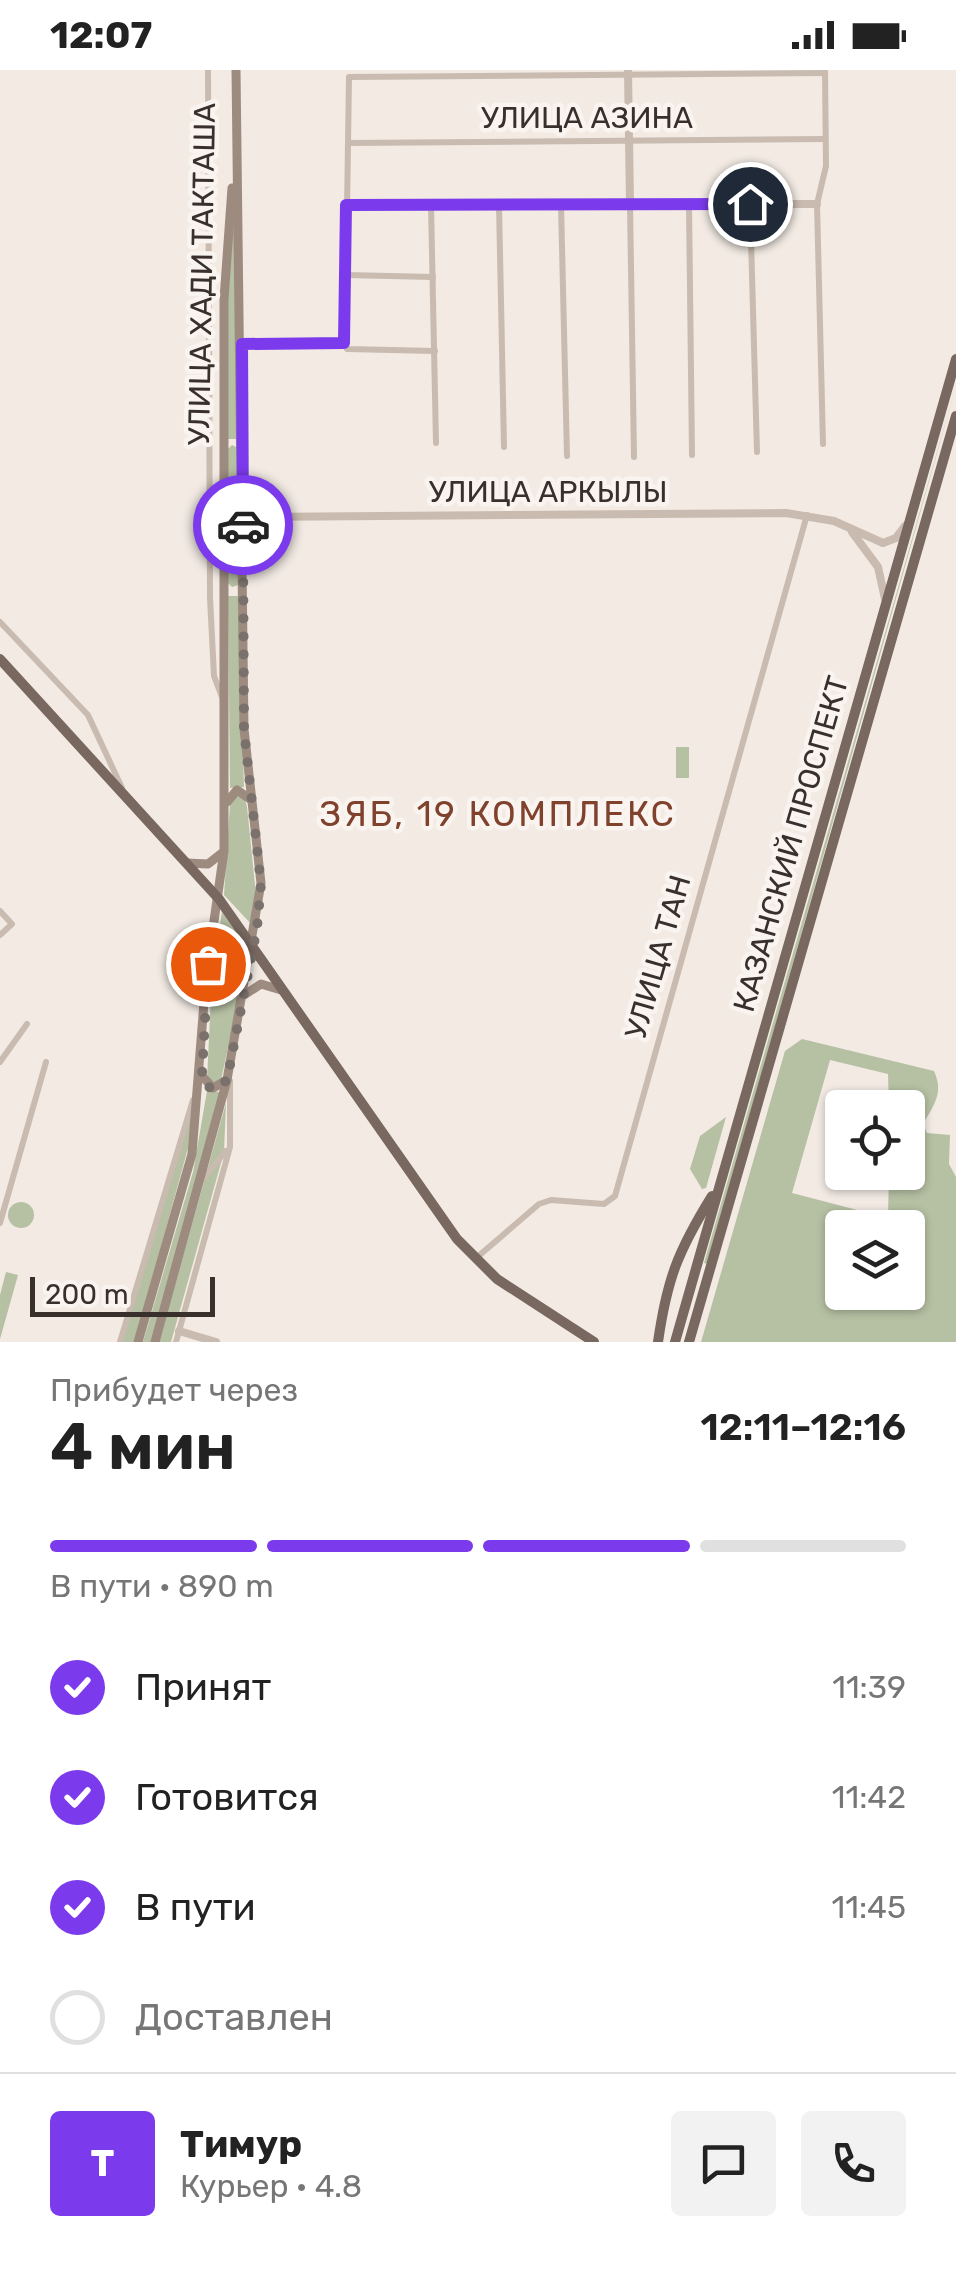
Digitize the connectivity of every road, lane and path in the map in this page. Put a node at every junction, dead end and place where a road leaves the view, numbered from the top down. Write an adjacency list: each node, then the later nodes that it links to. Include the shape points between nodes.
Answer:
1 (208, 70): 23 (street)
2 (234, 70): 19 (main road, УЛИЦА ХАДИ ТАКТАША); 25 (main road, УЛИЦА ХАДИ ТАКТАША)
3 (825, 72): 4 (street); 7 (street)
4 (628, 73): 5 (street); 6 (street)
5 (385, 74): 8 (street, via 350,77)
6 (629, 140): 7 (street, УЛИЦА АЗИНА); 8 (street, УЛИЦА АЗИНА); 10 (street)
7 (826, 140): 13 (street)
8 (349, 143): 14 (street)
9 (561, 204): 10 (street); 16 (street); 33 (street)
10 (630, 204): 11 (street); 34 (street)
11 (689, 204): 12 (street); 32 (street)
12 (750, 204): 13 (street); 31 (street)
13 (817, 204): 27 (street)
14 (346, 205): 15 (street); 17 (street)
15 (431, 205): 16 (street); 18 (street)
16 (499, 205): 29 (street)
17 (344, 275): 18 (street); 20 (street)
18 (433, 277): 21 (street)
19 (242, 344): 20 (street); 28 (main road, УЛИЦА ХАДИ ТАКТАША)
20 (346, 346): 21 (street)
21 (435, 351): 26 (street)
22 (956, 359): 37 (main road, КАЗАНСКИЙ ПРОСПЕКТ)
23 (211, 410): 25 (street); 40 (street)
24 (956, 416): 72 (main road, КАЗАНСКИЙ ПРОСПЕКТ)
25 (224, 430): 30 (main road, УЛИЦА ХАДИ ТАКТАША)
26 (436, 443)
27 (823, 444)
28 (243, 447): 30 (main road, via 233,442); 36 (main road, УЛИЦА ХАДИ ТАКТАША)
29 (504, 447)
30 (224, 448): 39 (main road, УЛИЦА ХАДИ ТАКТАША)
31 (757, 452)
32 (692, 454)
33 (567, 456)
34 (634, 458)
35 (808, 514): 36 (street, УЛИЦА АРКЫЛЫ); 38 (street, УЛИЦА АРКЫЛЫ); 69 (street, УЛИЦА ТАН, via 615,1196 604,1204 539,1204)
36 (243, 517): 42 (main road, УЛИЦА ХАДИ ТАКТАША)
37 (908, 523): 38 (street, УЛИЦА АРКЫЛЫ, via 883,543); 43 (main road, КАЗАНСКИЙ ПРОСПЕКТ)
38 (850, 529): 43 (street, via 878,567)
39 (224, 547): 40 (street); 41 (main road, УЛИЦА ХАДИ ТАКТАША)
40 (211, 566): 46 (street, via 214,676)
41 (224, 582): 42 (main road, via 233,592); 46 (main road, УЛИЦА ХАДИ ТАКТАША)
42 (244, 586): 48 (main road, УЛИЦА ХАДИ ТАКТАША, via 244,730)
43 (885, 608): 66 (main road, КАЗАНСКИЙ ПРОСПЕКТ)
44 (0, 622): 47 (street, via 88,715)
45 (0, 659): 47 (main road)
46 (224, 700): 49 (main road, УЛИЦА ХАДИ ТАКТАША)
47 (126, 797): 51 (main road)
48 (252, 802): 49 (main road, via 237,790); 55 (main road, УЛИЦА ХАДИ ТАКТАША, via 261,884)
49 (226, 804): 50 (main road, УЛИЦА ХАДИ ТАКТАША)
50 (224, 851): 51 (main road, via 208,864); 52 (main road, УЛИЦА ХАДИ ТАКТАША)
51 (186, 862): 52 (main road)
52 (219, 899): 55 (main road); 62 (main road, УЛИЦА ХАДИ ТАКТАША, via 206,977)
53 (0, 912): 54 (street, via 12,924)
54 (0, 936)
55 (254, 945): 56 (main road); 57 (main road, УЛИЦА ХАДИ ТАКТАША)
56 (285, 992): 57 (main road, via 261,984); 69 (main road)
57 (244, 995): 61 (main road, УЛИЦА ХАДИ ТАКТАША)
58 (27, 1024): 59 (street)
59 (0, 1062)
60 (46, 1062): 67 (street)
61 (230, 1064): 63 (main road, УЛИЦА ХАДИ ТАКТАША); 64 (street)
62 (201, 1079): 63 (main road, via 217,1088); 75 (street); 76 (main road, УЛИЦА ХАДИ ТАКТАША, via 192,1154)
63 (227, 1080): 65 (main road, УЛИЦА ХАДИ ТАКТАША)
64 (230, 1147): 65 (street); 73 (street)
65 (201, 1181): 77 (main road, УЛИЦА ХАДИ ТАКТАША)
66 (720, 1182): 70 (main road, КАЗАНСКИЙ ПРОСПЕКТ); 71 (main road)
67 (4, 1193): 68 (street)
68 (0, 1223)
69 (475, 1259): 80 (main road)
70 (696, 1268): 71 (main road); 72 (main road, via 704,1276); 81 (main road, КАЗАНСКИЙ ПРОСПЕКТ)
71 (666, 1287): 74 (main road)
72 (701, 1301): 82 (main road, КАЗАНСКИЙ ПРОСПЕКТ)
73 (179, 1331): 78 (street); 79 (street)
74 (658, 1340)
75 (120, 1342)
76 (138, 1342)
77 (155, 1342)
78 (176, 1342)
79 (216, 1342)
80 (594, 1342)
81 (674, 1342)
82 (690, 1342)

